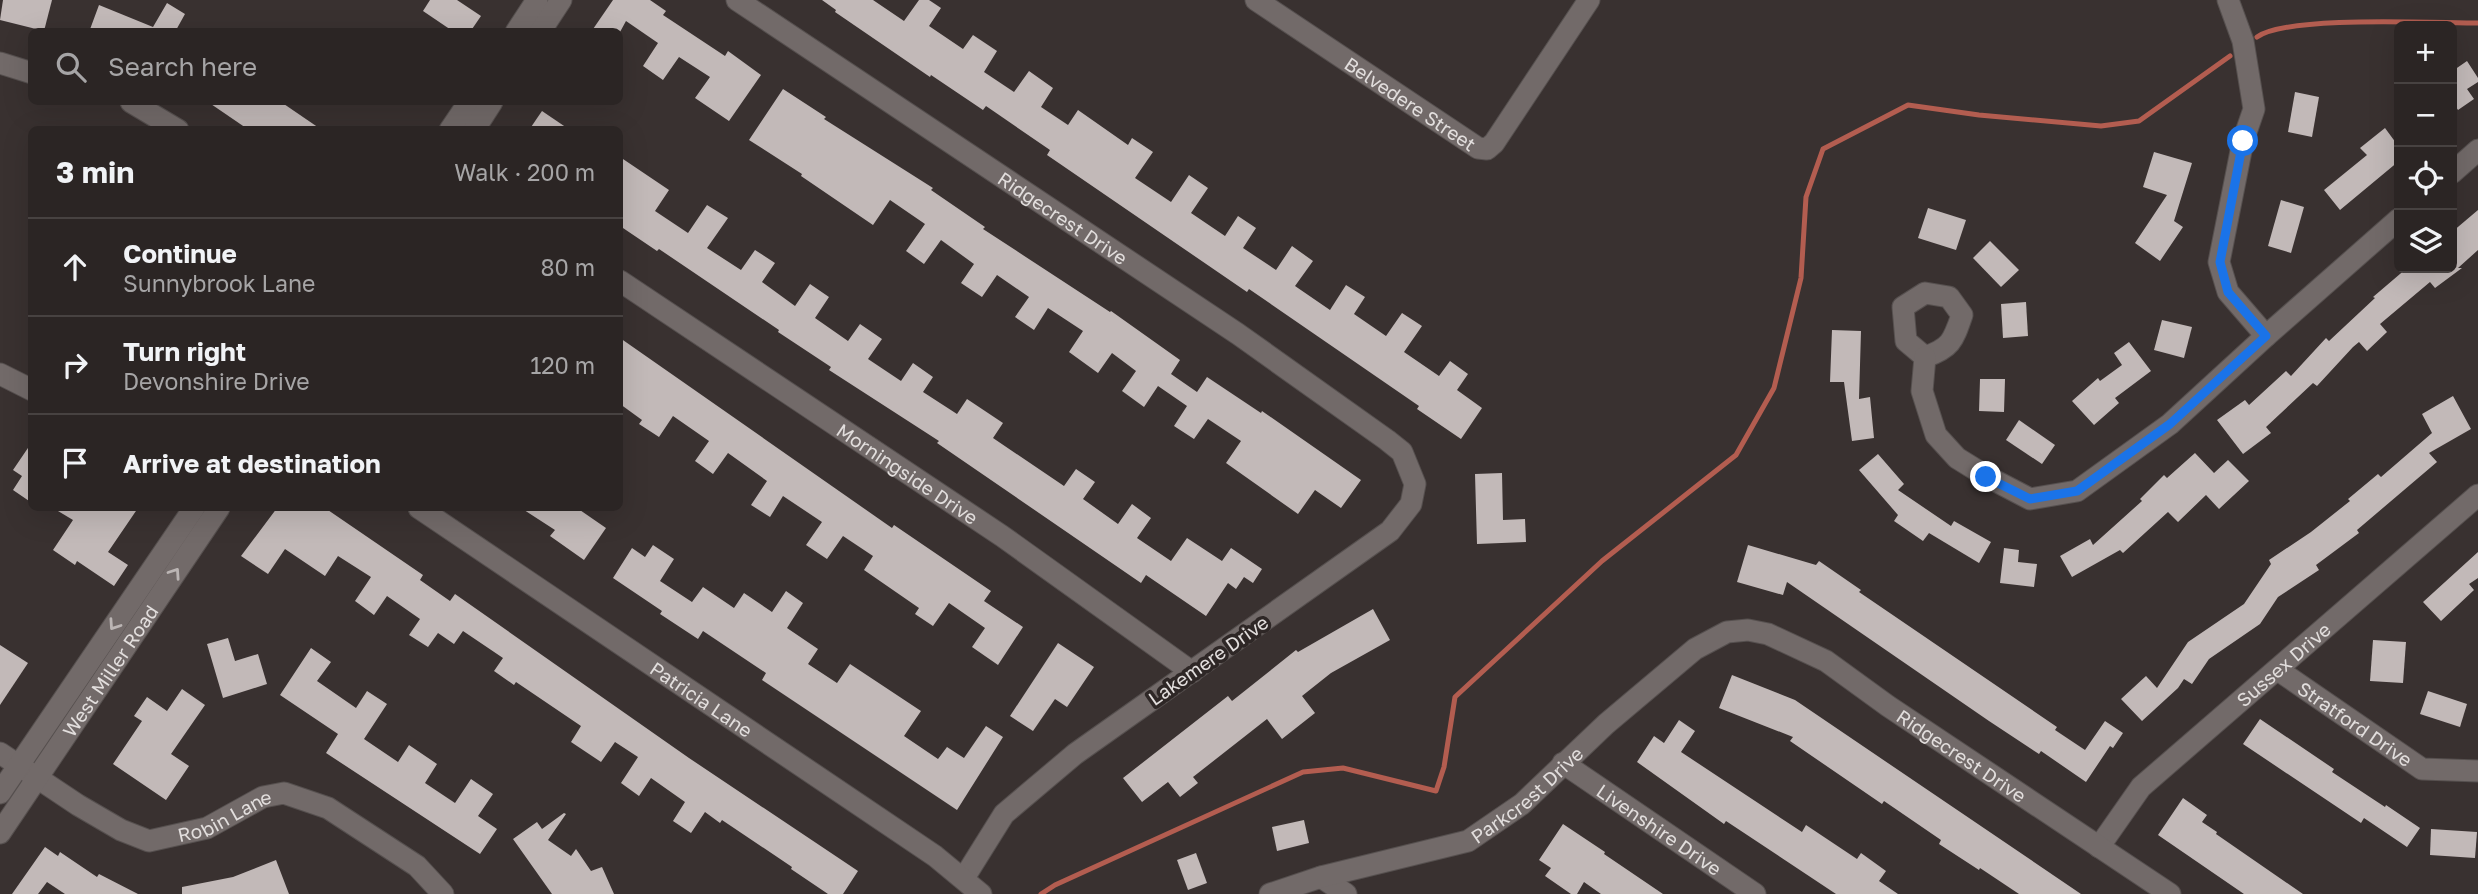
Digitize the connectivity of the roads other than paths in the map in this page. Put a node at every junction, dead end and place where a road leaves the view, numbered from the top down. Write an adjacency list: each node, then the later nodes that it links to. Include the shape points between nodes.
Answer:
1 (737, 0): 24 (street, Ridgecrest Drive, via 1227,326)
2 (1256, 0): 5 (street, Belvedere Street, via 1478,148 1487,149)
3 (2228, 0): 20 (street, via 2243,41 2254,109 2243,141 2220,262 2228,292)
4 (552, 1): 6 (street); 7 (street)
5 (1579, 3)
6 (521, 28)
7 (542, 28)
8 (0, 63): 9 (street)
9 (28, 72)
10 (136, 105): 13 (street)
11 (467, 105): 14 (street)
12 (490, 105): 15 (street)
13 (171, 126)
14 (453, 126)
15 (477, 126)
16 (2478, 150): 17 (street)
17 (2457, 169)
18 (2394, 223): 20 (street)
19 (623, 283): 31 (street, Morningside Drive, via 1002,536)
20 (2266, 336): 21 (street, via 2170,424 2077,491 2030,499 1957,458 1936,435 1922,391)
21 (1925, 357)
22 (0, 374): 23 (street)
23 (28, 388)
24 (1387, 440): 31 (street, Lakemere Drive, via 1402,452 1415,484 1411,503 1390,531)
25 (2478, 495): 30 (street, Sussex Drive)
26 (192, 511): 34 (street, West Miller Road, one-way to 34)
27 (214, 511): 36 (street, West Miller Road, one-way to 27)
28 (423, 511): 41 (street, Patricia Lane)
29 (1748, 629): 33 (street, Parkcrest Drive, via 1727,632 1695,649); 39 (street, Ridgecrest Drive, via 1826,661)
30 (2278, 670): 35 (street, Stratford Drive, via 2422,769); 39 (street, Sussex Drive, via 2141,787)
31 (1192, 671): 41 (street, Lakemere Drive, via 1075,754 1004,814)
32 (0, 753): 34 (street, Robin Lane)
33 (1563, 763): 40 (street, Parkcrest Drive, via 1521,804 1468,841); 46 (street, Livenshire Drive)
34 (19, 765): 36 (street, Robin Lane); 37 (street, West Miller Road)
35 (2478, 771)
36 (37, 778): 38 (street, West Miller Road); 42 (street, Robin Lane, via 121,830 149,841 207,828 263,797 284,793 328,808 417,866)
37 (0, 793)
38 (0, 833)
39 (2099, 846): 47 (street, Ridgecrest Drive)
40 (1321, 877): 44 (street, Parkcrest Drive); 45 (street)
41 (964, 878): 43 (street, Patricia Lane)
42 (443, 894)
43 (981, 894)
44 (1270, 894)
45 (1346, 894)
46 (1755, 894)
47 (2170, 894)

